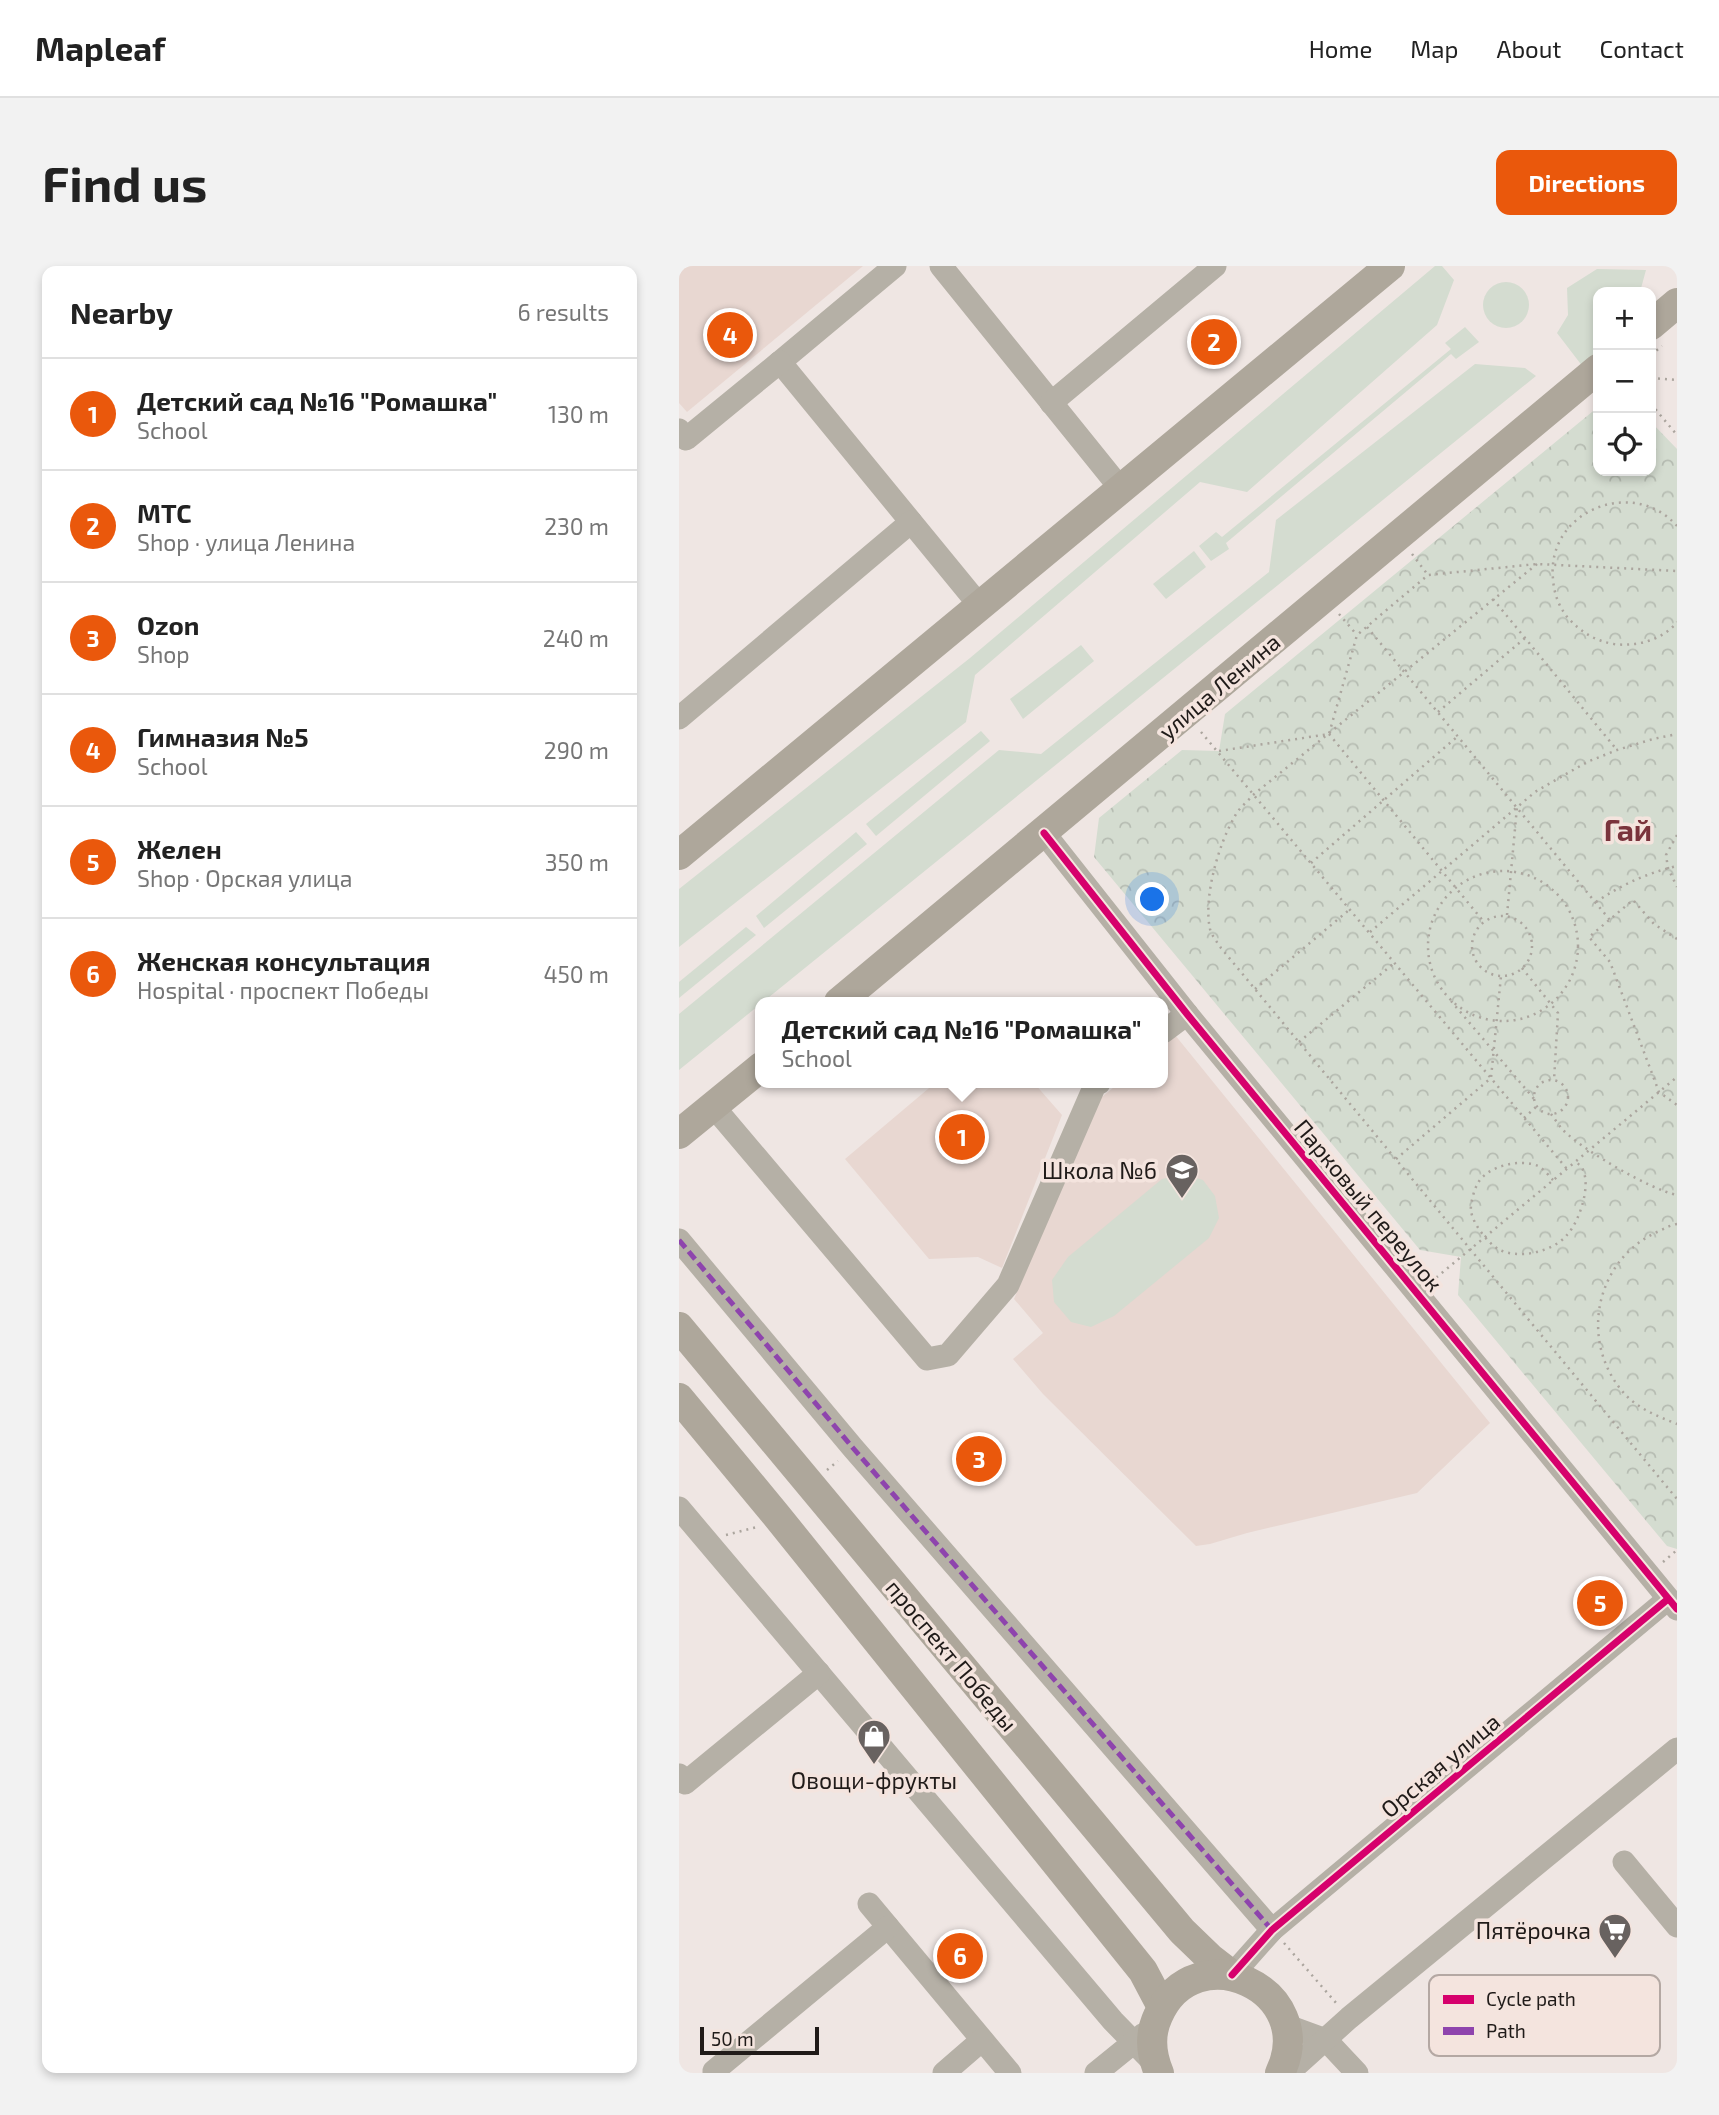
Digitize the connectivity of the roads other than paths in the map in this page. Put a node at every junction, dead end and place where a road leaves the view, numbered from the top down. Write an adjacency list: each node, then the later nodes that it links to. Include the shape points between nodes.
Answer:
1 (895, 266): 7 (street)
2 (941, 266): 9 (street)
3 (1215, 266): 9 (street)
4 (1390, 266): 11 (main road)
5 (1677, 303): 6 (main road)
6 (1656, 321)
7 (780, 362): 10 (street); 12 (street)
8 (1593, 373): 15 (main road, улица Ленина)
9 (1051, 403): 11 (street)
10 (681, 438)
11 (1121, 489): 13 (main road)
12 (911, 522): 13 (street); 14 (street)
13 (980, 606): 16 (main road)
14 (679, 718)
15 (1044, 833): 17 (main road, улица Ленина); 18 (street, Парковый переулок)
16 (679, 855)
17 (845, 997)
18 (1187, 1014): 19 (street); 28 (street, Парковый переулок)
19 (1168, 1028)
20 (755, 1071): 22 (main road)
21 (1094, 1088): 22 (street, via 1008,1285 948,1355 927,1359)
22 (713, 1106): 23 (main road)
23 (679, 1134)
24 (679, 1240): 36 (street, via 853,1448)
25 (679, 1327): 37 (main road, проспект Победы, via 1181,1931)
26 (679, 1398): 41 (main road, проспект Победы, via 1143,1971)
27 (682, 1518): 29 (street)
28 (1673, 1604): 36 (street, Орская улица)
29 (819, 1673): 31 (street, via 685,1783); 41 (street)
30 (1677, 1749): 40 (street)
31 (679, 1775)
32 (1624, 1862): 34 (street)
33 (869, 1904): 35 (street)
34 (1677, 1926)
35 (888, 1927): 39 (street); 42 (street)
36 (1272, 1930): 37 (street, Орская улица)
37 (1232, 1976): 38 (main road, проспект Победы, via 1266,1993); 41 (main road, via 1192,1981 1172,1994)
38 (1285, 2025): 40 (street); 46 (main road, via 1287,2052)
39 (982, 2040): 43 (street); 44 (street)
40 (1326, 2040): 47 (street); 48 (street)
41 (1153, 2042): 45 (street)
42 (714, 2073)
43 (944, 2073)
44 (1010, 2073)
45 (1096, 2073)
46 (1280, 2073)
47 (1288, 2073)
48 (1357, 2073)

